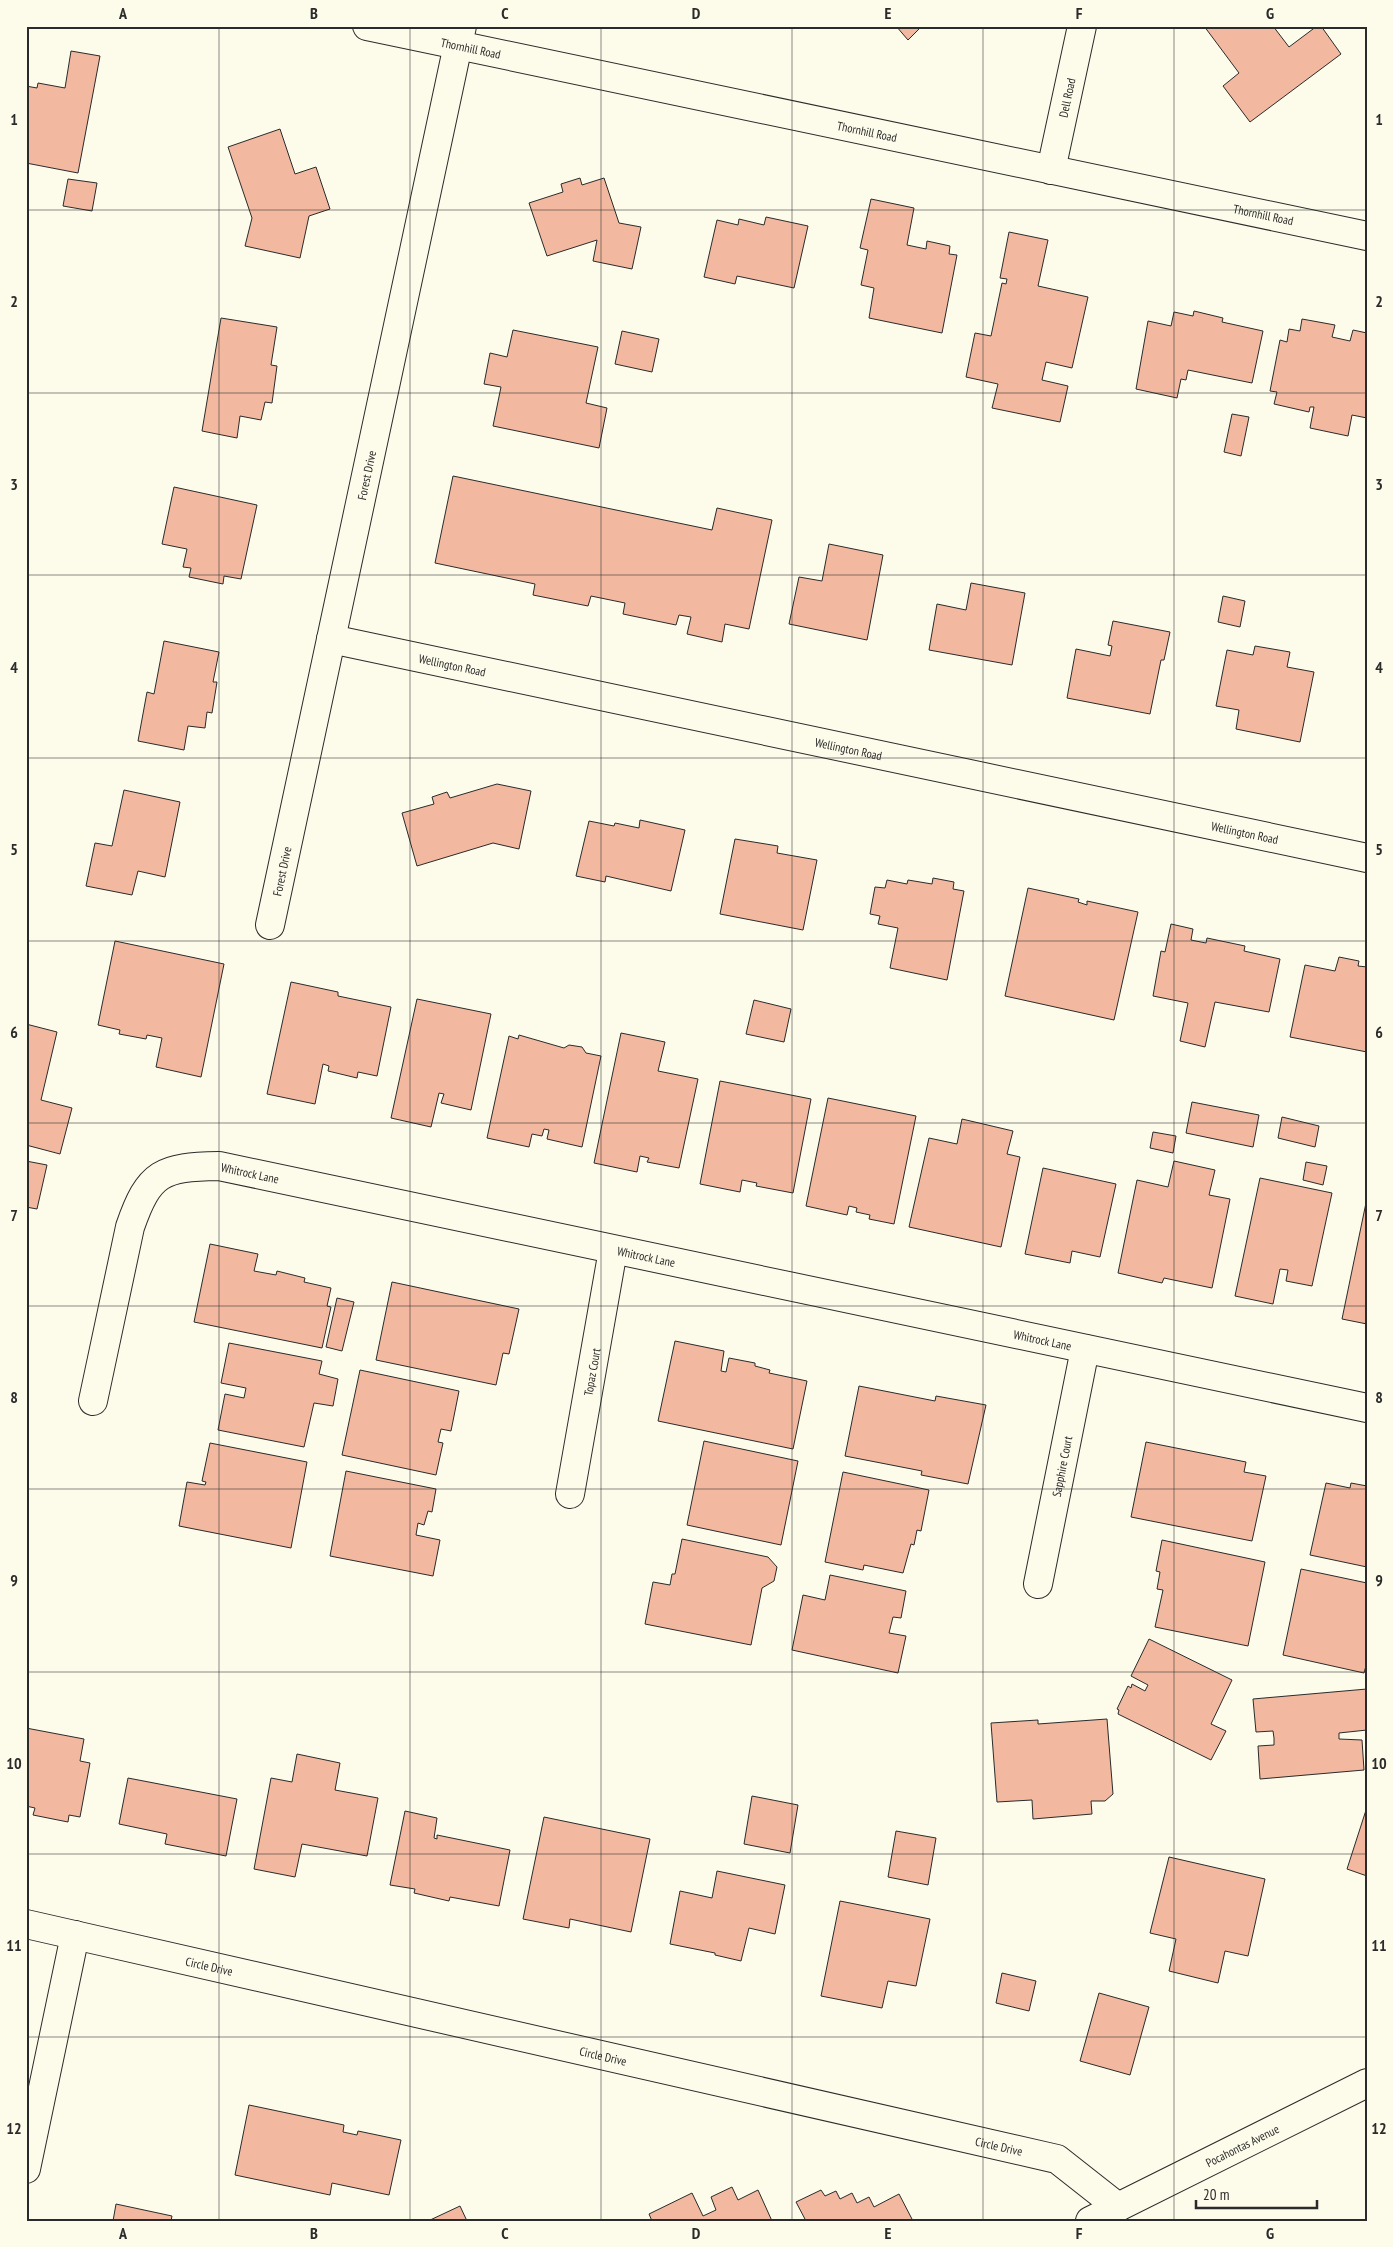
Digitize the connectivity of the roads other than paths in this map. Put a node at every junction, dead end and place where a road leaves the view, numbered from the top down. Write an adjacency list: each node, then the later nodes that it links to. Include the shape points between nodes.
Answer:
1 (368, 26): 3 (street, Thornhill Road)
2 (1082, 26): 4 (street, Dell Road)
3 (460, 36): 4 (street, Thornhill Road); 6 (street, Forest Drive)
4 (1051, 170): 5 (street, Thornhill Road)
5 (1367, 236)
6 (331, 639): 7 (street, Wellington Road); 8 (street, Forest Drive)
7 (1367, 858)
8 (270, 925)
9 (613, 1250): 10 (street, Whitrock Lane); 11 (street, Whitrock Lane, via 219,1166 183,1166 155,1178 138,1203); 13 (street, Topaz Court)
10 (1085, 1349): 12 (street, Whitrock Lane); 14 (street, Sapphire Court)
11 (93, 1401)
12 (1367, 1408)
13 (570, 1494)
14 (1038, 1584)
15 (26, 1924): 16 (street, Circle Drive)
16 (75, 1935): 18 (street); 19 (street, Circle Drive, via 1057,2159)
17 (1367, 2083): 19 (street, Pocahontas Avenue)
18 (26, 2169)
19 (1118, 2207): 20 (street, Pocahontas Avenue)
20 (1090, 2221)

